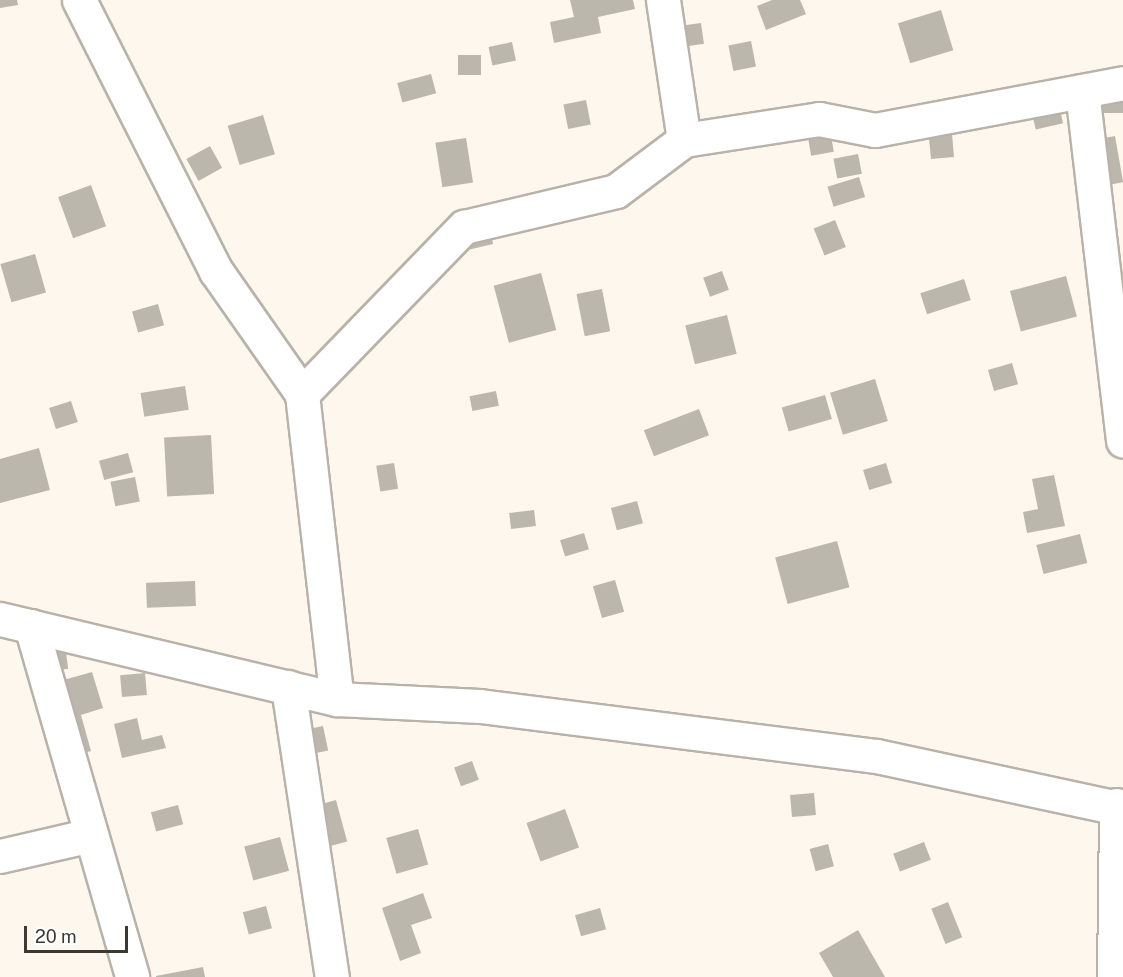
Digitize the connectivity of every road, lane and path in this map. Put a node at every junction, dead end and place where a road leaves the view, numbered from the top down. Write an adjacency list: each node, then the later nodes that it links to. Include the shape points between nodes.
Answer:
1 (79, 0): 6 (street, via 216,271)
2 (663, 0): 5 (street)
3 (1123, 83): 4 (street)
4 (1082, 91): 5 (street, via 875,130 819,119); 7 (street)
5 (684, 140): 6 (street, via 616,191 464,227)
6 (303, 394): 10 (street)
7 (1123, 441)
8 (15, 623): 9 (street); 12 (street)
9 (288, 687): 10 (street); 15 (street)
10 (337, 699): 11 (street, via 480,706 877,756)
11 (1119, 807): 16 (street)
12 (91, 836): 13 (street); 14 (street)
13 (0, 856)
14 (132, 977)
15 (332, 977)
16 (1114, 977)

